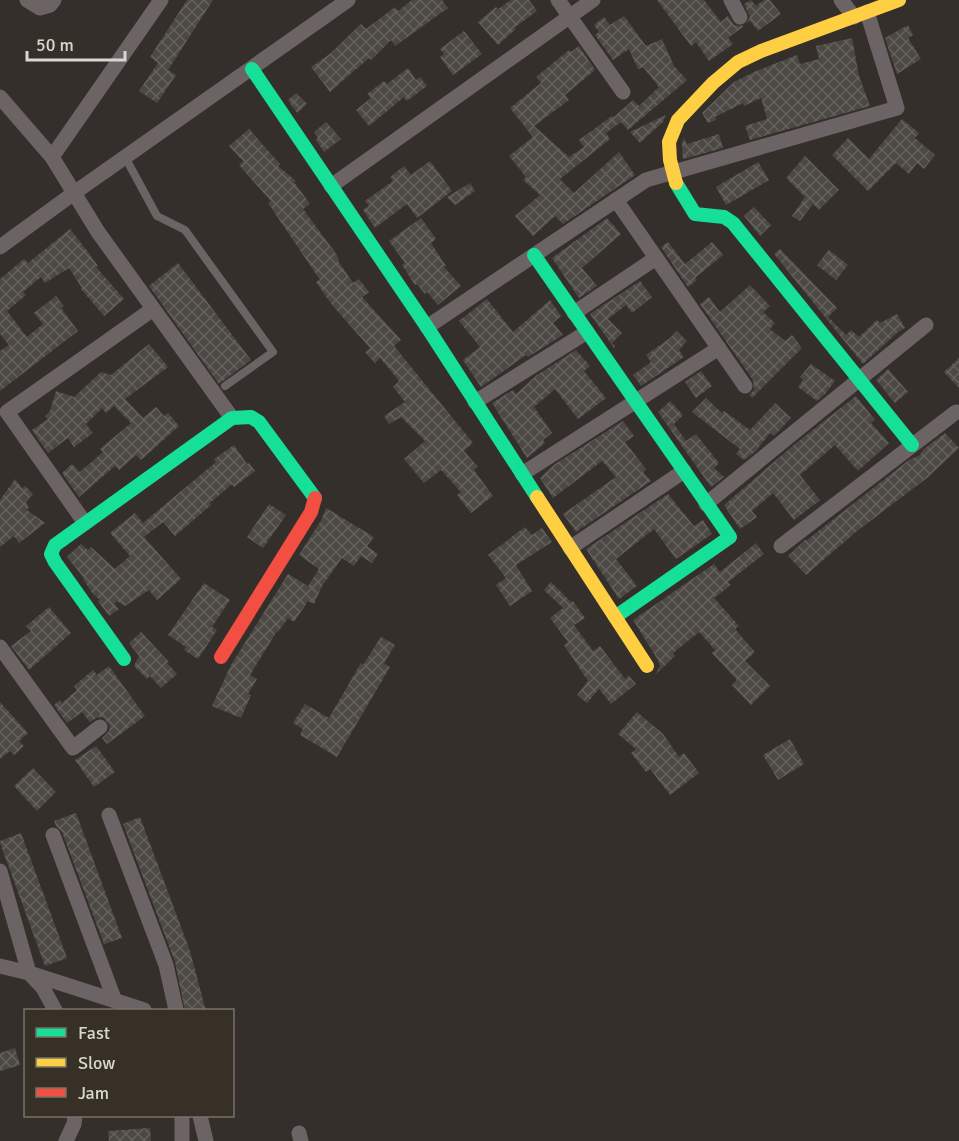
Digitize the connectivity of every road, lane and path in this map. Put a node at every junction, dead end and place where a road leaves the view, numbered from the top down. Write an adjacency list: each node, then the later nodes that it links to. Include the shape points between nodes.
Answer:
1 (27, 0): 2 (street, via 40,8)
2 (54, 0)
3 (162, 0): 16 (street)
4 (348, 0): 13 (street)
5 (558, 0): 11 (street)
6 (594, 0): 11 (street)
7 (730, 0): 12 (street)
8 (841, 0): 10 (street)
9 (899, 0): 10 (street)
10 (860, 14): 18 (street, via 761,51 738,62 713,83 678,120 669,142); 18 (street, via 897,108)
11 (570, 16): 14 (street); 19 (street)
12 (741, 17)
13 (252, 69): 17 (street); 19 (street)
14 (623, 92)
15 (2, 103): 16 (street)
16 (52, 157): 20 (street)
17 (125, 157): 20 (street); 32 (lane, via 157,216 185,230 273,352)
18 (673, 172): 21 (street, via 646,180); 31 (street, via 695,214 724,217 733,223)
19 (331, 186): 28 (street)
20 (74, 193): 22 (street); 25 (street)
21 (616, 200): 23 (street); 24 (street)
22 (0, 247)
23 (534, 255): 26 (street); 28 (street)
24 (657, 258): 26 (street); 30 (street)
25 (153, 309): 37 (street); 42 (street, via 7,412)
26 (574, 314): 29 (street)
27 (926, 325): 31 (street)
28 (427, 327): 35 (street)
29 (587, 332): 34 (street); 35 (street)
30 (719, 348): 33 (street); 34 (street)
31 (859, 380): 38 (street); 41 (street)
32 (225, 386)
33 (745, 386)
34 (635, 400): 39 (street); 40 (street)
35 (475, 402): 40 (street)
36 (956, 412): 38 (street)
37 (232, 418): 42 (street); 47 (street, via 251,417 259,422 315,499 311,512)
38 (912, 445): 43 (street)
39 (684, 471): 41 (street); 44 (street)
40 (522, 474): 44 (street)
41 (706, 504): 45 (street, via 730,537)
42 (85, 523): 48 (street, via 55,545 51,554)
43 (781, 546)
44 (570, 548): 45 (street)
45 (615, 617): 49 (street)
46 (0, 647): 50 (street, via 73,748)
47 (220, 657)
48 (124, 659)
49 (647, 666)
50 (100, 727)
51 (109, 815): 61 (street, via 166,965)
52 (53, 835): 58 (street)
53 (0, 872): 54 (street)
54 (6, 891): 55 (street); 57 (street)
55 (0, 906)
56 (0, 966): 57 (street)
57 (29, 973): 58 (street); 59 (street)
58 (115, 1001): 60 (street)
59 (54, 1009)
60 (138, 1009)
61 (176, 1009)
62 (75, 1117): 65 (street)
63 (182, 1117): 66 (street)
64 (200, 1117): 67 (street)
65 (66, 1141)
66 (182, 1141)
67 (206, 1141)

